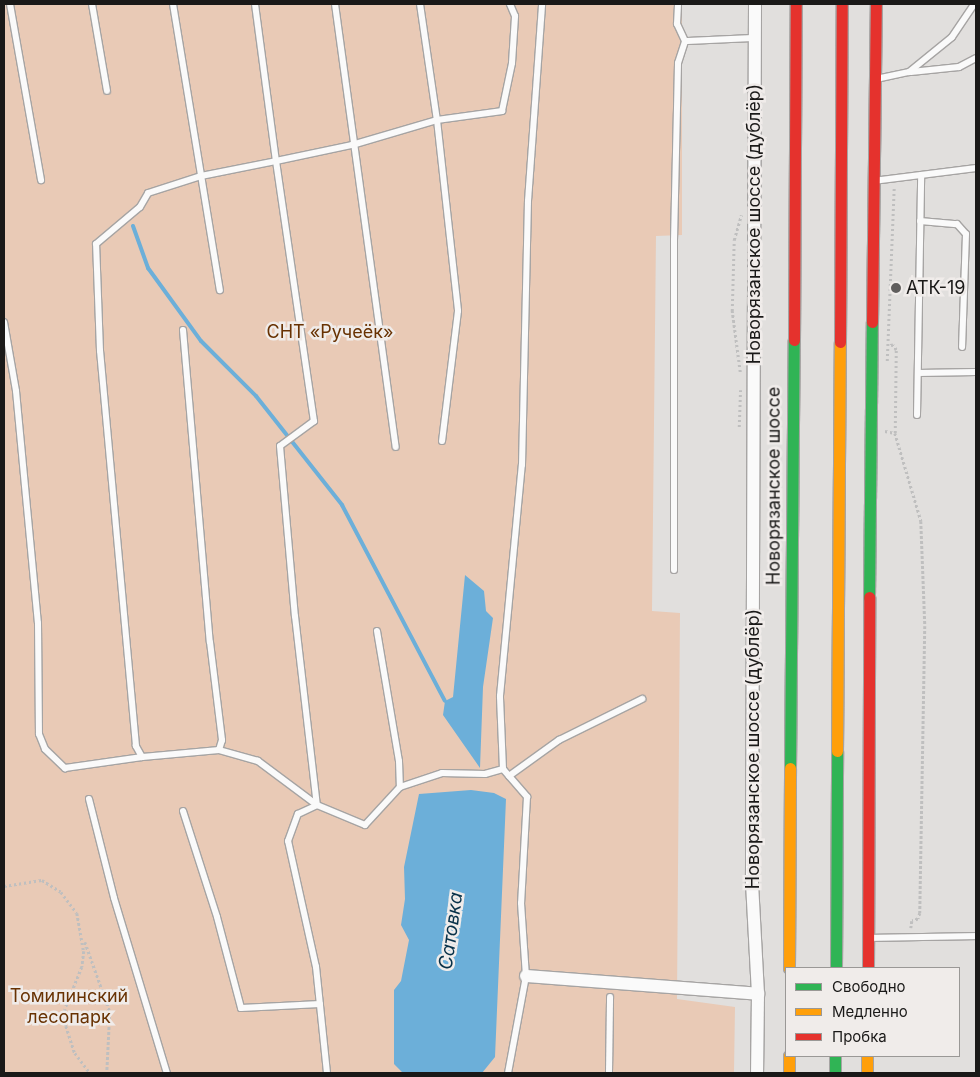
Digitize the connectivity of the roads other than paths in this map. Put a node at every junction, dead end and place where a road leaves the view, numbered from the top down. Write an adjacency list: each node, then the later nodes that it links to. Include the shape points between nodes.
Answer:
1 (10, 4): 27 (lane)
2 (92, 4): 20 (lane)
3 (173, 4): 26 (lane)
4 (256, 4): 23 (lane)
5 (335, 4): 22 (lane)
6 (420, 4): 21 (lane)
7 (510, 4): 21 (lane, via 515,16 512,62 502,111)
8 (542, 4): 44 (lane, via 528,201 522,465 500,696)
9 (678, 4): 16 (lane, via 677,24)
10 (755, 4): 15 (street, Новорязанское шоссе (дублёр))
11 (796, 4): 52 (main road, Новорязанское шоссе)
12 (842, 4): 53 (main road)
13 (876, 4): 19 (main road)
14 (974, 4): 18 (lane, via 952,37)
15 (755, 38): 16 (lane); 56 (street, Новорязанское шоссе (дублёр), via 752,883)
16 (685, 41): 39 (lane, via 678,63 674,240)
17 (976, 58): 18 (lane, via 959,67)
18 (909, 72): 19 (lane)
19 (874, 79): 28 (main road)
20 (107, 91)
21 (438, 120): 22 (lane); 37 (lane, via 458,311)
22 (352, 145): 23 (lane); 38 (lane)
23 (276, 161): 26 (lane); 48 (lane, via 314,421 280,446 294,616)
24 (976, 168): 25 (lane)
25 (921, 175): 28 (lane); 29 (lane)
26 (201, 176): 30 (lane); 43 (lane, via 148,193 140,207 96,244 100,351 136,746)
27 (41, 180)
28 (872, 181): 51 (main road)
29 (920, 221): 33 (lane, via 957,224 966,234); 35 (lane)
30 (220, 290)
31 (4, 322): 43 (lane, via 16,392 38,623 39,734 45,750 65,768)
32 (183, 330): 42 (lane, via 210,642 222,740)
33 (962, 347)
34 (976, 372): 35 (lane)
35 (918, 373): 36 (lane)
36 (918, 415)
37 (442, 441)
38 (396, 447)
39 (674, 570)
40 (377, 631): 46 (lane, via 399,761)
41 (642, 699): 45 (lane, via 559,740)
42 (219, 750): 43 (lane); 48 (lane, via 258,761)
43 (142, 757)
44 (503, 769): 45 (lane); 46 (lane, via 485,774 442,773)
45 (509, 776): 55 (lane, via 527,797 521,903)
46 (400, 787): 48 (lane, via 365,825)
47 (88, 799): 62 (lane)
48 (317, 805): 58 (lane, via 298,814 288,841 316,966)
49 (183, 811): 58 (lane, via 218,917 241,1008)
50 (976, 936): 51 (lane)
51 (868, 938): 54 (main road)
52 (789, 967)
53 (836, 967)
54 (868, 967)
55 (526, 976): 56 (street); 64 (lane)
56 (758, 994): 66 (street, Новорязанское шоссе (дублёр))
57 (610, 997): 65 (lane)
58 (320, 1004): 63 (lane)
59 (789, 1057): 67 (main road)
60 (835, 1057): 68 (main road)
61 (868, 1057): 69 (main road)
62 (167, 1073)
63 (327, 1073)
64 (508, 1073)
65 (609, 1073)
66 (757, 1073)
67 (790, 1073)
68 (835, 1073)
69 (867, 1073)

